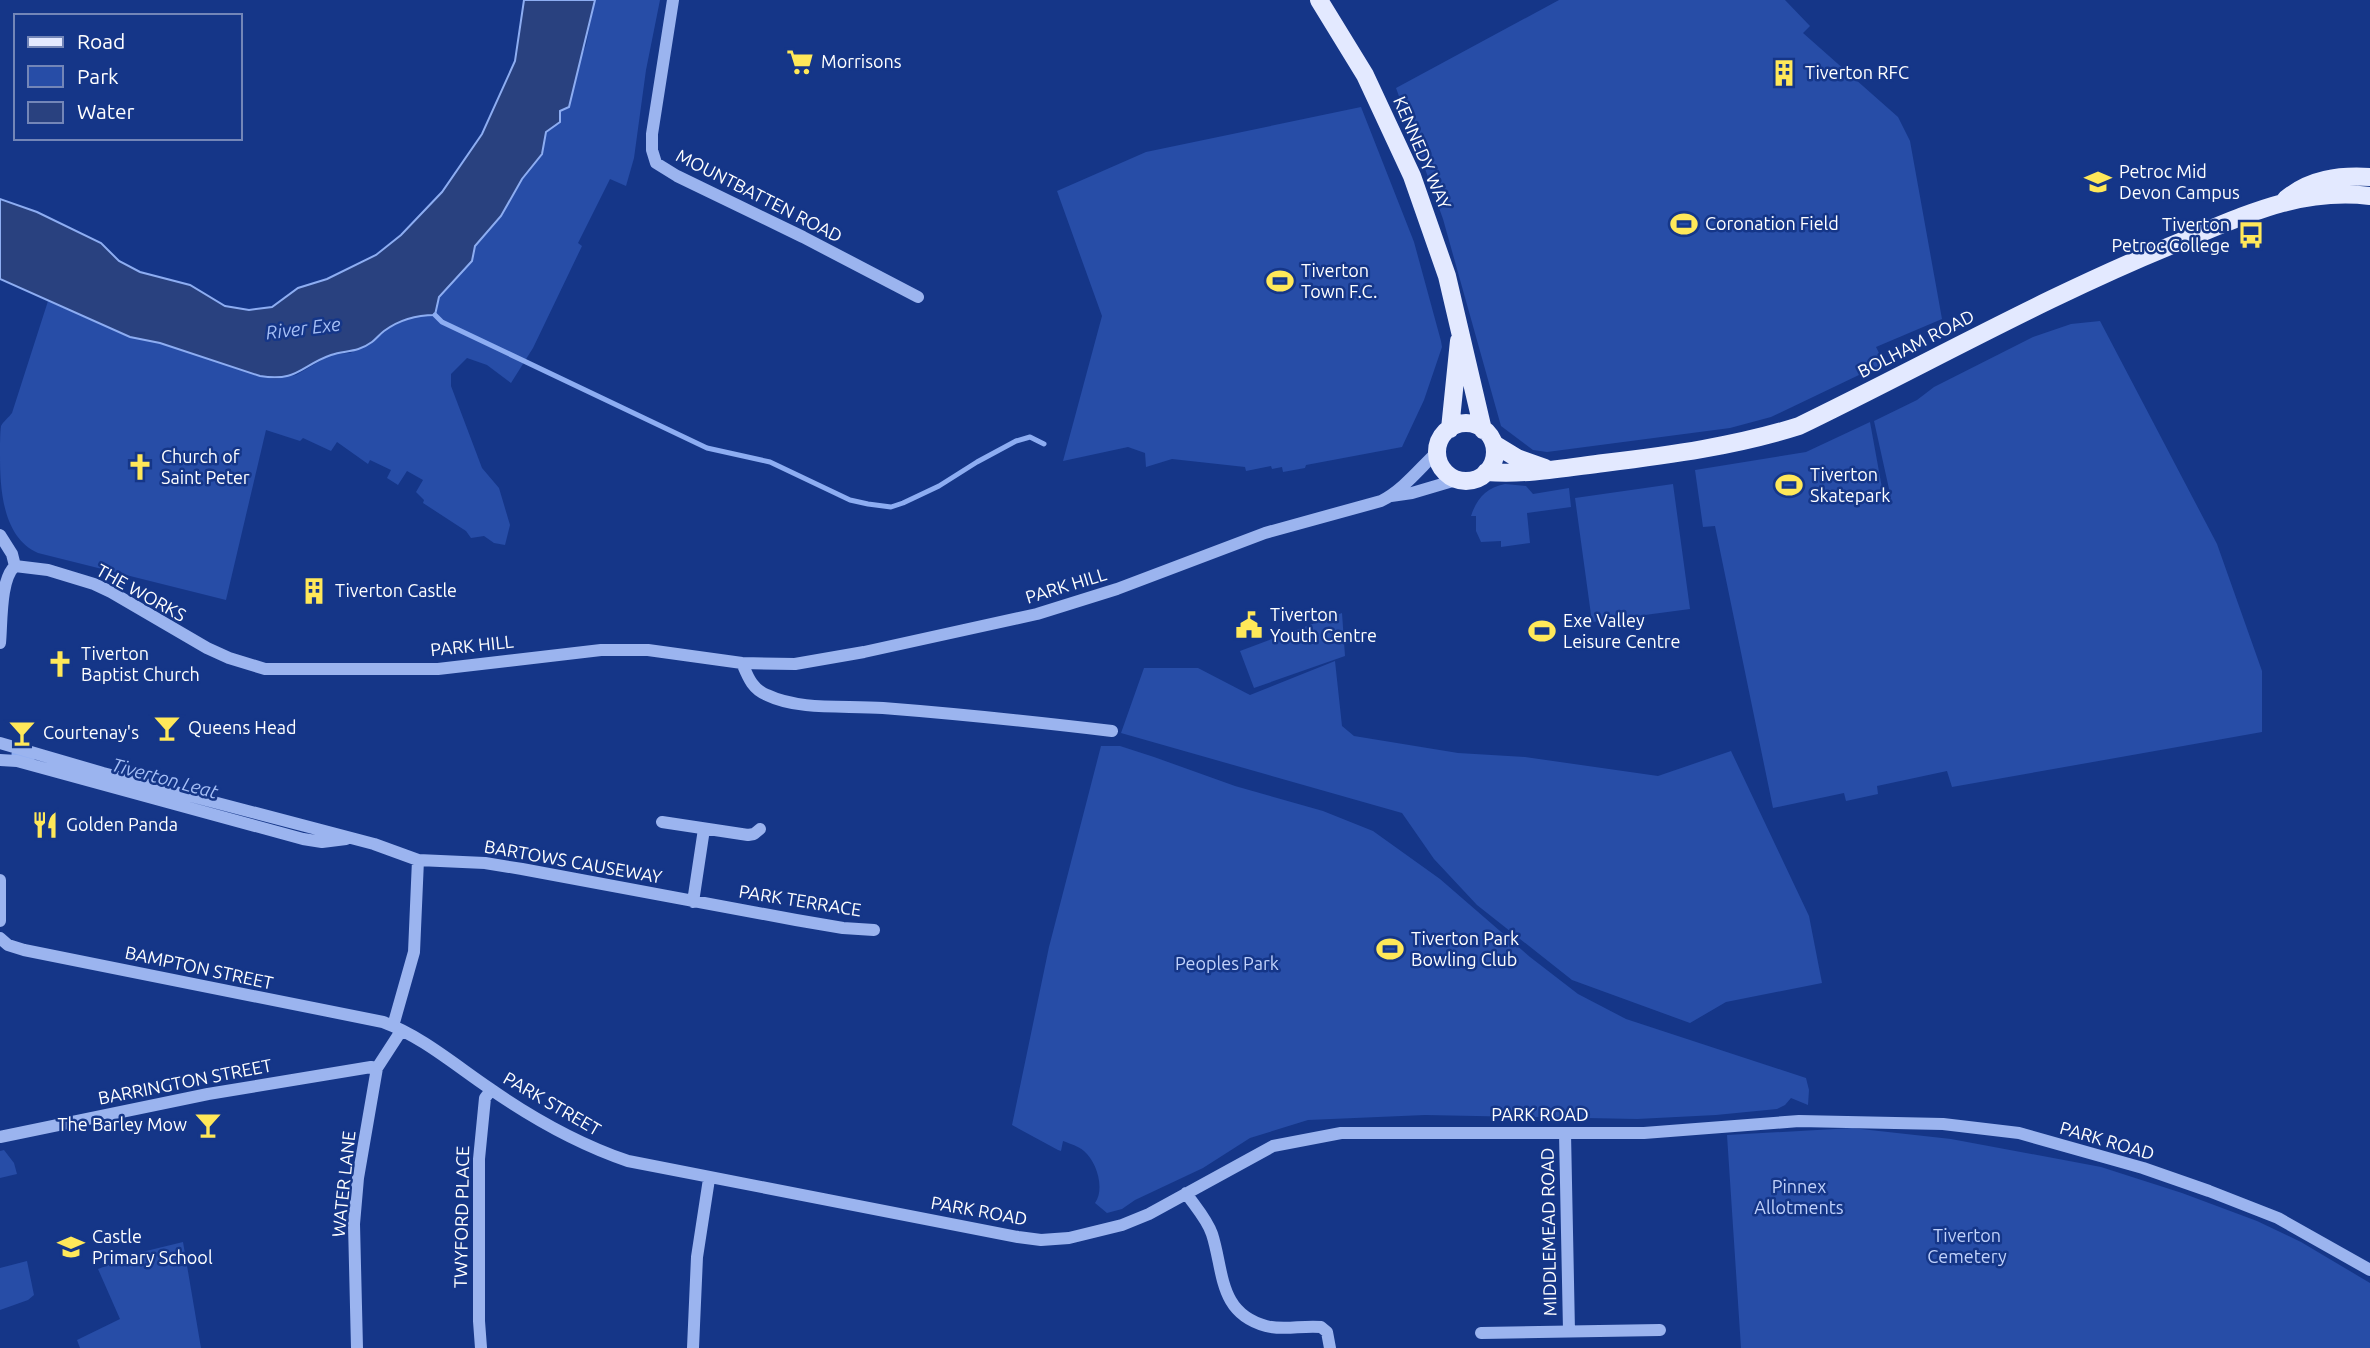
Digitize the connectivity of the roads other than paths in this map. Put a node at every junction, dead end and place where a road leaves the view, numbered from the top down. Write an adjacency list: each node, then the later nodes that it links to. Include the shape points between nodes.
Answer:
1 (673, 0): 6 (street, MOUNTBATTEN ROAD, via 652,134 656,163)
2 (1319, 0): 7 (main road, KENNEDY WAY, via 1365,75 1406,164 1447,276)
3 (2370, 177): 5 (main road, BOLHAM ROAD, via 2323,180)
4 (2370, 196): 5 (main road, BOLHAM ROAD)
5 (2283, 201): 11 (main road, BOLHAM ROAD, via 2131,261 1799,426 1679,454)
6 (918, 297)
7 (1460, 334): 8 (main road, KENNEDY WAY); 9 (main road, KENNEDY WAY)
8 (1450, 429): 9 (main road, via 1467,424); 10 (main road)
9 (1488, 437): 11 (main road, BOLHAM ROAD, via 1517,458); 12 (main road, via 1493,462)
10 (1437, 452): 13 (main road, via 1442,469); 14 (street, PARK HILL)
11 (1552, 470): 12 (main road, BOLHAM ROAD)
12 (1486, 472): 13 (main road, via 1474,480)
13 (1456, 480): 14 (street, PARK HILL)
14 (1390, 496): 19 (street, PARK HILL, via 1265,533 1037,614 795,664)
15 (0, 535): 16 (street)
16 (15, 566): 17 (street, via 5,586); 18 (street, THE WORKS, via 94,584)
17 (0, 643)
18 (207, 648): 19 (street, PARK HILL, via 250,666 285,671 472,666 601,650 648,650)
19 (742, 663): 20 (street, via 752,685 768,696 808,706 982,716)
20 (1112, 731)
21 (0, 743): 26 (street, BARTOWS CAUSEWAY)
22 (0, 760): 26 (street, via 303,839)
23 (662, 822): 24 (street)
24 (704, 829): 25 (street, via 748,835); 29 (street)
25 (760, 829)
26 (350, 839): 27 (street, BARTOWS CAUSEWAY)
27 (418, 860): 29 (street, BARTOWS CAUSEWAY, via 485,863); 34 (street, WATER LANE, via 414,952)
28 (0, 880): 31 (street)
29 (693, 902): 30 (street, BARTOWS CAUSEWAY)
30 (721, 906): 32 (street, PARK TERRACE)
31 (0, 921)
32 (874, 930)
33 (0, 938): 34 (street, BAMPTON STREET, via 24,950)
34 (397, 1028): 35 (street, WATER LANE); 36 (street, PARK STREET)
35 (377, 1068): 38 (street, BARRINGTON STREET, via 232,1090); 45 (street, WATER LANE, via 354,1224)
36 (491, 1090): 39 (street, PARK STREET, via 595,1150); 46 (street, TWYFORD PLACE, via 485,1098 479,1159)
37 (1565, 1133): 40 (street, PARK ROAD, via 1341,1133 1273,1146); 41 (street, PARK ROAD, via 1644,1133 1810,1121 1943,1124 2019,1133 2231,1199 2277,1218); 42 (street, MIDDLEMEAD ROAD)
38 (0, 1137)
39 (709, 1179): 40 (street, PARK ROAD, via 1041,1240 1122,1225); 47 (street, via 697,1257)
40 (1186, 1192): 48 (street, via 1212,1232 1222,1282 1235,1307 1265,1326 1321,1327)
41 (2370, 1270)
42 (1569, 1331): 43 (street, MIDDLEMEAD ROAD); 44 (street, MIDDLEMEAD ROAD)
43 (1660, 1331)
44 (1481, 1334)
45 (357, 1348)
46 (481, 1348)
47 (693, 1348)
48 (1330, 1348)

